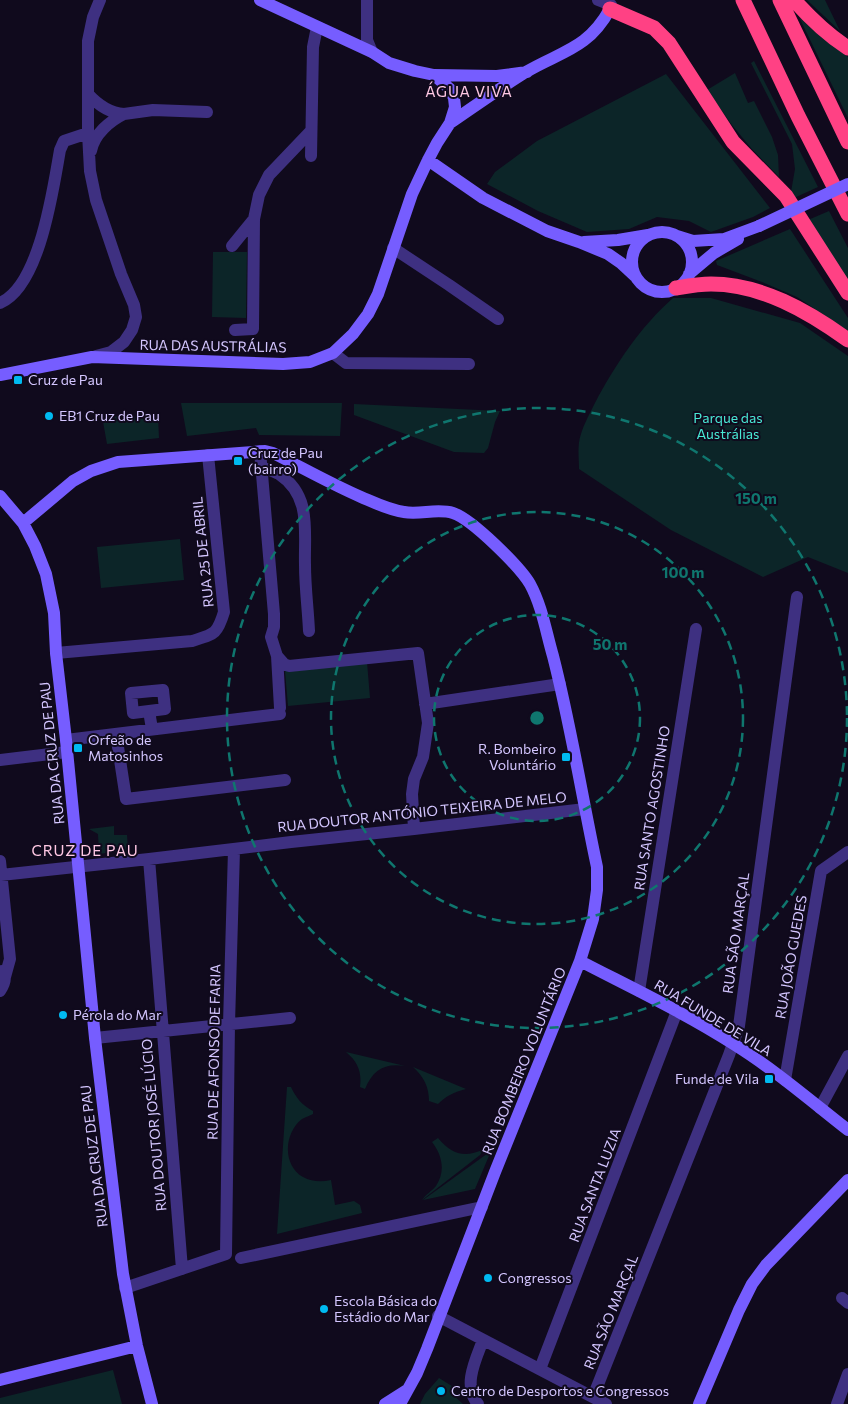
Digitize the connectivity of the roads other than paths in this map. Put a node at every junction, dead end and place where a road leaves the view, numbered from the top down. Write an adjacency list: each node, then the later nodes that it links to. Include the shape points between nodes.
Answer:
1 (100, 0): 13 (street, via 88,41)
2 (260, 0): 8 (street)
3 (367, 0): 10 (street, via 367,40)
4 (743, 0): 24 (highway)
5 (780, 0): 19 (highway)
6 (794, 0): 9 (highway)
7 (608, 3): 11 (street, via 602,23 590,36); 35 (highway, via 654,28 669,43 733,142 786,196)
8 (317, 27): 10 (street); 17 (street, via 313,47)
9 (848, 48)
10 (372, 52): 12 (street, via 389,63)
11 (527, 72): 12 (street, via 497,76); 16 (street)
12 (434, 75): 16 (street, via 450,89 454,98)
13 (88, 94): 15 (street, via 105,109); 18 (street)
14 (207, 112): 15 (street, via 153,110)
15 (124, 114): 21 (street, via 99,134 92,146)
16 (450, 124): 22 (street, RUA DAS AUSTRÁLIAS)
17 (311, 131): 20 (street); 25 (street, via 269,175 259,195)
18 (88, 133): 21 (street); 36 (street, via 64,141 36,257 12,296)
19 (848, 142)
20 (311, 156)
21 (90, 159): 41 (street, via 96,200 136,317 124,342 111,352)
22 (428, 160): 29 (street, via 483,198 547,231); 31 (street, RUA DAS AUSTRÁLIAS)
23 (848, 184): 26 (street, bridge)
24 (848, 214)
25 (254, 219): 30 (street); 38 (street, via 253,329)
26 (759, 226): 28 (street, via 724,239 708,241); 32 (street, via 714,253)
27 (650, 235): 28 (street); 29 (street); 33 (street, via 642,240 632,257)
28 (673, 235): 32 (street, via 687,247 691,265)
29 (579, 242): 33 (street, via 608,254)
30 (232, 246)
31 (393, 248): 37 (street); 40 (street, RUA DAS AUSTRÁLIAS, via 368,314 353,334)
32 (689, 274): 34 (street)
33 (635, 276): 34 (street, via 651,290 660,292)
34 (676, 288): 39 (highway, via 716,284 760,292 783,300)
35 (848, 294)
36 (0, 303)
37 (498, 320)
38 (235, 330)
39 (848, 340)
40 (333, 352): 41 (street, RUA DAS AUSTRÁLIAS, via 310,362 284,364); 42 (street, via 346,363)
41 (92, 357): 43 (street, RUA DAS AUSTRÁLIAS)
42 (469, 364)
43 (0, 375)
44 (260, 451): 45 (street, RUA DOUTOR ANTÓNIO TEIXEIRA DE MELO); 46 (street); 54 (street, RUA DOUTOR ANTÓNIO TEIXEIRA DE MELO, via 273,453 381,506 405,512 436,510 454,513 468,522 508,557 530,584)
45 (208, 456): 48 (street, RUA DOUTOR ANTÓNIO TEIXEIRA DE MELO, via 118,462 91,471); 52 (street, RUA 25 DE ABRIL, via 224,612 219,628 209,636 192,641)
46 (260, 467): 51 (street, via 278,473 292,485 303,505); 53 (street, via 274,614 271,637)
47 (0, 496): 48 (street, RUA DA CRUZ DE PAU)
48 (23, 523): 52 (street, RUA DA CRUZ DE PAU, via 46,574 54,613)
49 (797, 597): 79 (street, RUA SÃO MARÇAL, via 740,1016)
50 (696, 629): 73 (street, RUA SANTO AGOSTINHO)
51 (309, 631)
52 (56, 654): 59 (street, RUA DA CRUZ DE PAU)
53 (277, 656): 55 (street, via 289,666 418,653); 57 (street, via 280,711)
54 (560, 684): 55 (street); 62 (street, RUA DOUTOR ANTÓNIO TEIXEIRA DE MELO)
55 (425, 704): 63 (street, via 426,742 412,794)
56 (149, 711): 57 (street)
57 (152, 729): 58 (street)
58 (116, 734): 59 (street); 61 (street, via 126,799)
59 (67, 746): 60 (street); 68 (street, RUA DA CRUZ DE PAU)
60 (0, 760)
61 (285, 780)
62 (585, 809): 63 (street, RUA DOUTOR ANTÓNIO TEIXEIRA DE MELO); 70 (street, RUA BOMBEIRO VOLUNTÁRIO, via 597,868 597,890 593,919)
63 (414, 830): 64 (street, RUA DOUTOR ANTÓNIO TEIXEIRA DE MELO)
64 (234, 850): 66 (street, RUA DOUTOR ANTÓNIO TEIXEIRA DE MELO); 76 (street, RUA DE AFONSO DE FARIA)
65 (848, 852): 81 (street, RUA JOÃO GUEDES, via 821,871)
66 (149, 860): 68 (street, RUA DOUTOR ANTÓNIO TEIXEIRA DE MELO); 77 (street, RUA DOUTOR JOSÉ LÚCIO)
67 (0, 861): 69 (street)
68 (79, 867): 69 (street, RUA DOUTOR ANTÓNIO TEIXEIRA DE MELO); 78 (street, RUA DA CRUZ DE PAU)
69 (1, 875): 71 (street, via 10,959)
70 (580, 961): 73 (street, RUA FUNDE DE VILA); 85 (street, RUA BOMBEIRO VOLUNTÁRIO)
71 (2, 973): 72 (street, via 5,981)
72 (0, 991)
73 (639, 991): 74 (street, RUA FUNDE DE VILA)
74 (677, 1011): 79 (street, RUA FUNDE DE VILA); 92 (street, RUA SANTA LUZIA)
75 (290, 1018): 76 (street)
76 (229, 1024): 77 (street); 87 (street, RUA DE AFONSO DE FARIA, via 226,1254)
77 (162, 1031): 78 (street); 87 (street, RUA DOUTOR JOSÉ LÚCIO)
78 (95, 1038): 88 (street, RUA DA CRUZ DE PAU)
79 (733, 1044): 81 (street, RUA FUNDE DE VILA); 96 (street, RUA SÃO MARÇAL)
80 (848, 1056): 82 (street)
81 (785, 1080): 82 (street, RUA FUNDE DE VILA)
82 (820, 1108): 83 (street, RUA FUNDE DE VILA)
83 (848, 1130)
84 (848, 1180): 102 (street, via 752,1284)
85 (482, 1207): 86 (street); 89 (street, RUA BOMBEIRO VOLUNTÁRIO)
86 (241, 1258)
87 (182, 1269): 88 (street)
88 (125, 1288): 91 (street, RUA DA CRUZ DE PAU)
89 (438, 1316): 90 (street); 95 (street, RUA BOMBEIRO VOLUNTÁRIO, via 417,1373)
90 (484, 1340): 92 (street); 100 (street, via 471,1378 470,1391)
91 (137, 1346): 94 (street); 97 (street, RUA DA CRUZ DE PAU)
92 (540, 1369): 96 (street)
93 (848, 1374): 103 (street)
94 (0, 1380)
95 (406, 1390): 98 (street); 99 (street, RUA BOMBEIRO VOLUNTÁRIO)
96 (593, 1397): 101 (street)
97 (152, 1404)
98 (385, 1404)
99 (400, 1404)
100 (478, 1404)
101 (606, 1404)
102 (699, 1404)
103 (837, 1404)

